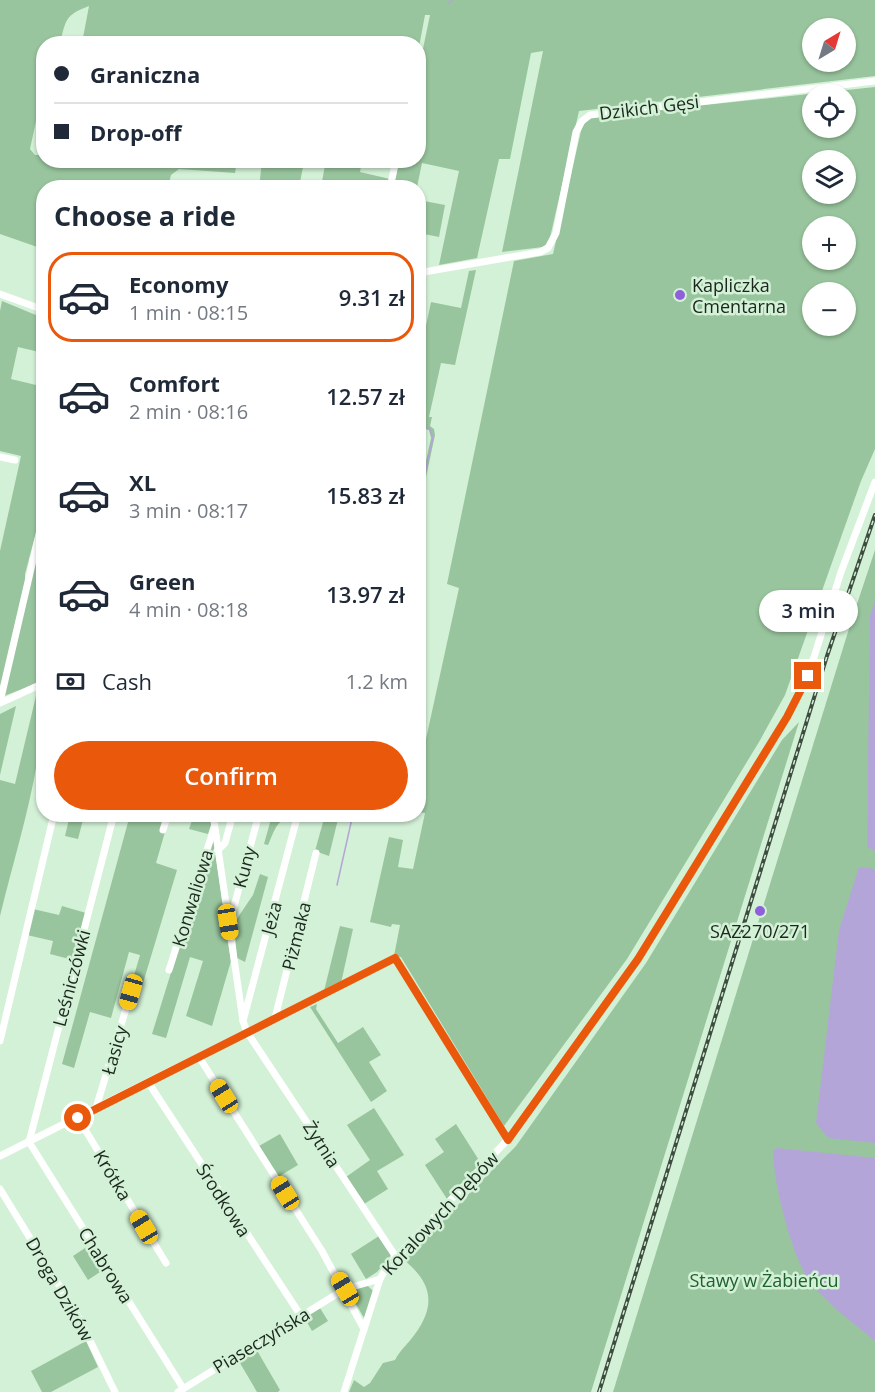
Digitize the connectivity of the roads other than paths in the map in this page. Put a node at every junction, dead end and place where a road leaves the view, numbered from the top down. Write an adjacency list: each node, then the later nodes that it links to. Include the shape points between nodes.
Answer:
1 (875, 81): 2 (street, Dzikich Gęsi, via 590,115 576,132 556,233 548,248)
2 (426, 272)
3 (0, 294): 4 (street)
4 (36, 307)
5 (0, 457): 6 (street)
6 (15, 460)
7 (875, 482): 35 (street, Koralowych Dębów, via 808,676 787,717 638,959)
8 (36, 546): 9 (street)
9 (33, 559): 10 (street); 12 (street)
10 (36, 560)
11 (36, 686): 12 (street)
12 (0, 702)
13 (52, 822): 30 (street)
14 (112, 822): 36 (street, Leśniczówki)
15 (166, 822): 21 (street)
16 (214, 822): 20 (street, Żytnia)
17 (231, 822): 22 (street, via 225,843)
18 (257, 822): 24 (street, Kuny, via 233,910)
19 (296, 822): 28 (street, Jeża)
20 (215, 826): 22 (street, Żytnia); 25 (street, Konwaliowa)
21 (163, 830)
22 (217, 851): 24 (street, Żytnia)
23 (316, 853): 27 (street, Piżmaka)
24 (227, 919): 28 (street, Żytnia)
25 (169, 970)
26 (131, 992): 33 (street, Łasicy)
27 (275, 1018): 29 (street); 35 (street, via 395,958)
28 (243, 1021): 29 (street, Żytnia)
29 (247, 1032): 31 (street); 39 (street, Żytnia)
30 (0, 1041)
31 (199, 1057): 32 (street); 42 (street)
32 (148, 1082): 33 (street); 43 (street, Środkowa)
33 (96, 1108): 34 (street)
34 (78, 1118): 36 (street); 40 (street, Krótka)
35 (508, 1140): 39 (street, Koralowych Dębów)
36 (29, 1142): 37 (street); 45 (street, Chabrowa)
37 (0, 1156)
38 (0, 1189): 46 (street, Droga Dzików, via 79,1318)
39 (396, 1257): 41 (street, Koralowych Dębów)
40 (166, 1263)
41 (380, 1279): 42 (street, Piaseczyńska); 44 (street, Koralowych Dębów)
42 (345, 1289): 43 (street, Piaseczyńska); 44 (street)
43 (301, 1316): 45 (street, Piaseczyńska)
44 (364, 1329): 47 (street, Koralowych Dębów)
45 (181, 1390)
46 (115, 1392)
47 (344, 1392)

